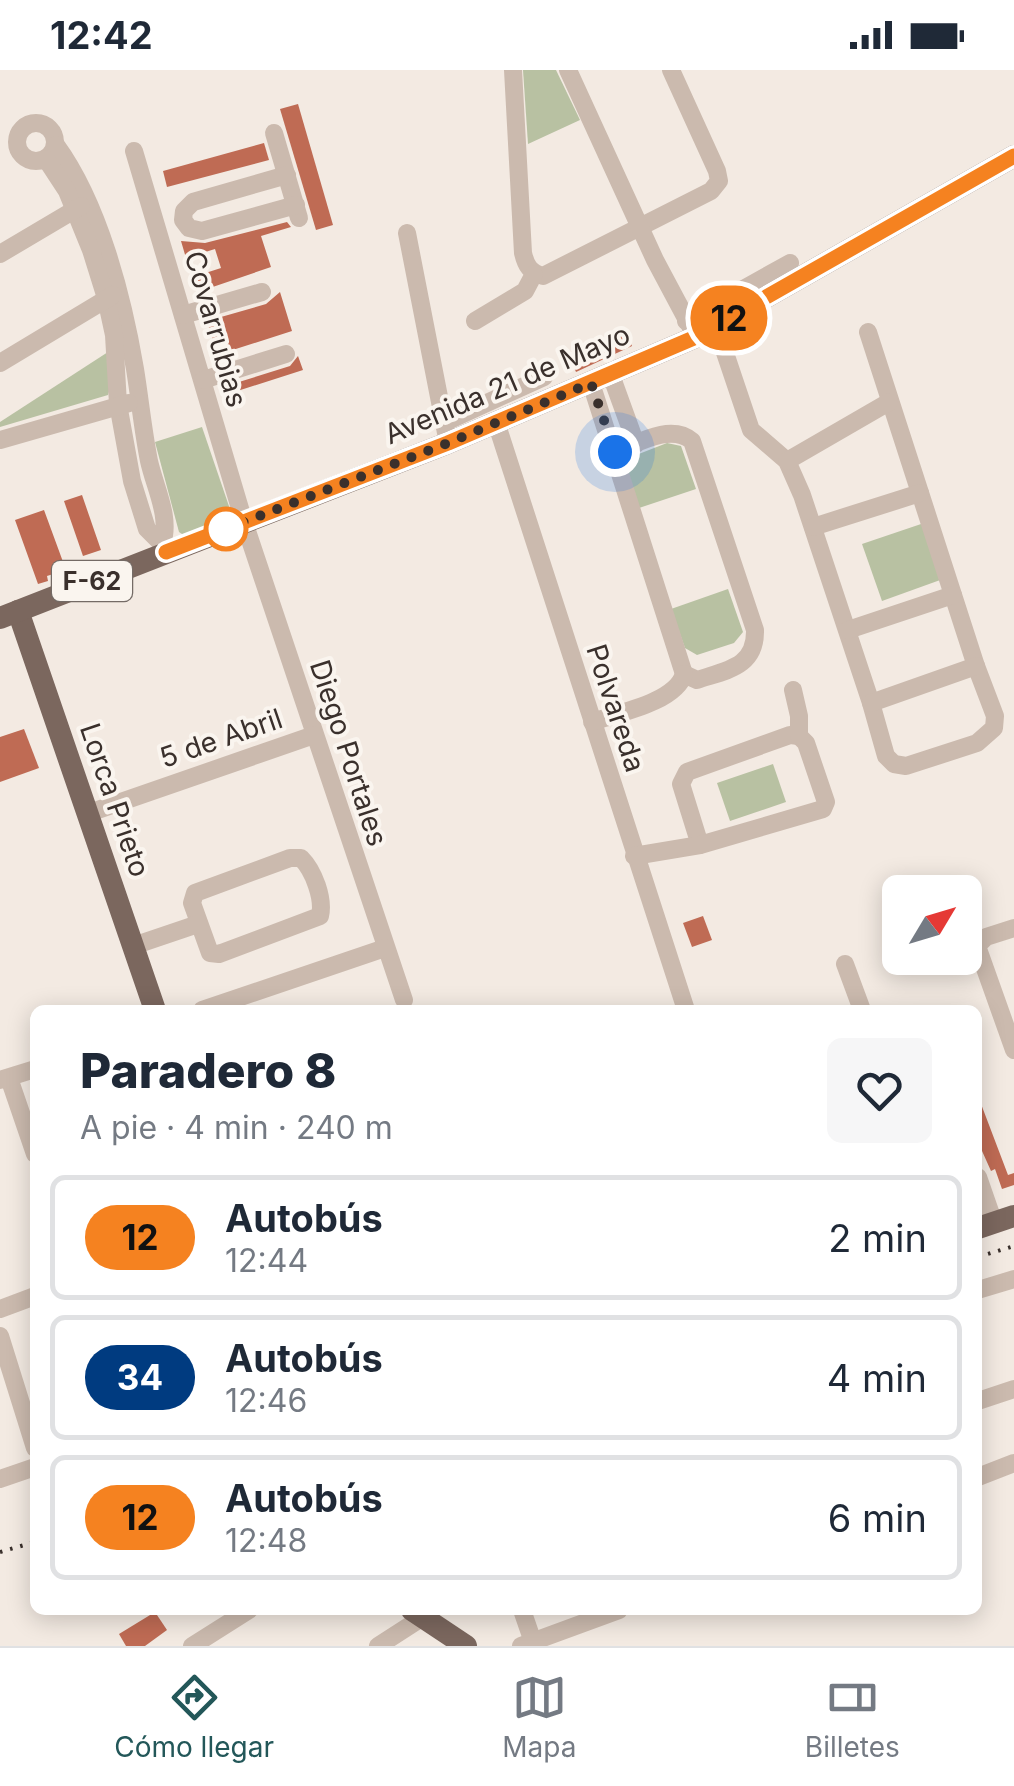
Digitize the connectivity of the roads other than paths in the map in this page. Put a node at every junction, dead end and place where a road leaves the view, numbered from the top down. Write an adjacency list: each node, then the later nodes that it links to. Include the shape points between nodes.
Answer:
1 (513, 70): 17 (street, via 522,253)
2 (568, 70): 13 (street)
3 (671, 70): 13 (street, via 719,181)
4 (274, 132): 9 (street)
5 (9, 142): 7 (street, via 34,162); 7 (street, via 37,123 49,127)
6 (134, 151): 12 (street, Covarrubias)
7 (51, 152): 10 (street)
8 (1012, 163): 22 (main road, Avenida 21 de Mayo / F-62)
9 (287, 175): 11 (street, via 193,202); 11 (street, via 298,211 202,231)
10 (80, 206): 15 (street); 19 (street)
11 (183, 220): 12 (street)
12 (158, 228): 20 (street, Covarrubias)
13 (642, 228): 17 (street, via 552,274); 22 (street)
14 (407, 233): 33 (street)
15 (0, 254)
16 (790, 263): 22 (street)
17 (534, 274): 21 (street, via 525,291)
18 (262, 292): 20 (street)
19 (112, 296): 25 (street); 29 (street); 31 (street)
20 (183, 315): 28 (street, Covarrubias)
21 (475, 321)
22 (699, 328): 27 (main road, Avenida 21 de Mayo / F-62); 37 (street, via 751,430)
23 (868, 332): 30 (street)
24 (286, 354): 28 (street)
25 (0, 363)
26 (544, 377): 33 (street)
27 (601, 379): 32 (main road, Avenida 21 de Mayo / F-62); 35 (street); 36 (street)
28 (202, 380): 39 (street, Covarrubias)
29 (139, 402): 31 (street); 41 (street, via 165,522)
30 (889, 402): 37 (street); 38 (street)
31 (118, 404): 34 (street); 41 (street, via 147,530)
32 (496, 422): 33 (main road, Avenida 21 de Mayo / F-62); 49 (street, Polvareda)
33 (446, 433): 39 (main road, Avenida 21 de Mayo / F-62)
34 (0, 440)
35 (636, 444): 36 (street); 46 (street, via 672,432 696,447 756,630 753,651 742,665 698,680)
36 (615, 452): 46 (street)
37 (786, 462): 40 (street)
38 (920, 493): 40 (street); 42 (street)
39 (244, 522): 41 (main road, Avenida 21 de Mayo / F-62); 50 (street, Diego Portales)
40 (812, 527): 44 (street)
41 (164, 548): 43 (main road, F-62)
42 (953, 595): 44 (street); 45 (street)
43 (9, 614): 52 (main road, Lorca Prieto)
44 (848, 630): 48 (street)
45 (976, 666): 48 (street); 48 (street, via 995,716 994,728 977,743 894,764)
46 (684, 674): 49 (street, via 670,694)
47 (793, 690): 51 (street)
48 (872, 702)
49 (592, 722): 54 (street, Polvareda)
50 (314, 735): 52 (street, 5 de Abril); 58 (street, Diego Portales)
51 (799, 736): 53 (street, via 687,772 682,784); 53 (street, via 826,802 823,809)
52 (89, 813): 57 (main road, Lorca Prieto)
53 (700, 845): 54 (street)
54 (634, 856): 65 (street, Polvareda)
55 (198, 924): 55 (street, via 214,954 328,914 308,865 297,858 195,892); 57 (street)
56 (1014, 928): 62 (street, via 986,937 977,950)
57 (133, 946): 63 (main road, Lorca Prieto)
58 (385, 948): 61 (street, Diego Portales); 64 (street)
59 (845, 964): 66 (street)
60 (1014, 996): 62 (street)
61 (404, 1000)
62 (995, 1002): 67 (street)
63 (153, 1005)
64 (217, 1005)
65 (684, 1005)
66 (860, 1005)
67 (1014, 1050)
68 (30, 1071): 69 (street)
69 (4, 1079): 70 (street)
70 (30, 1142)
71 (982, 1188): 72 (street)
72 (995, 1222)
73 (1014, 1279): 74 (street)
74 (982, 1289)
75 (30, 1298): 76 (street)
76 (0, 1308)
77 (0, 1336): 80 (street)
78 (1014, 1389): 79 (street)
79 (982, 1400)
80 (30, 1432)
81 (1014, 1464): 83 (street)
82 (30, 1469): 84 (street)
83 (982, 1476)
84 (0, 1479)
85 (242, 1615): 91 (street)
86 (417, 1615): 92 (street)
87 (420, 1615): 93 (main road)
88 (523, 1615): 90 (street)
89 (601, 1615): 90 (street)
90 (527, 1644)
91 (192, 1646)
92 (378, 1646)
93 (466, 1646)

